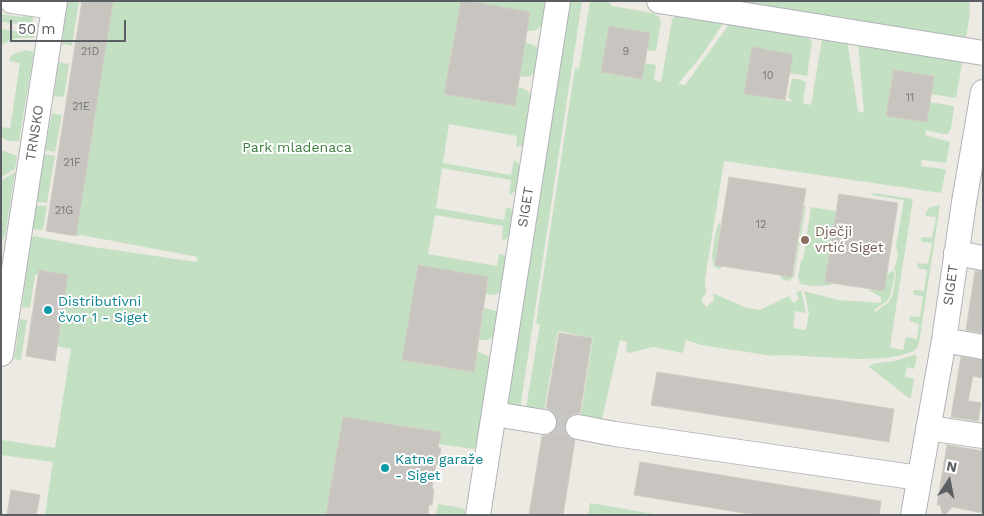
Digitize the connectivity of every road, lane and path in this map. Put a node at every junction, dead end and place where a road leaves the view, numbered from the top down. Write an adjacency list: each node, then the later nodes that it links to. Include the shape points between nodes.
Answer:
1 (12, 1): 4 (street, TRNSKO)
2 (558, 1): 13 (street, SIGET)
3 (659, 1): 5 (street)
4 (54, 4): 8 (street, TRNSKO)
5 (983, 53)
6 (983, 92): 7 (street, SIGET)
7 (956, 253): 9 (street); 10 (street, SIGET)
8 (8, 257): 12 (street, TRNSKO)
9 (983, 258)
10 (944, 340): 11 (street); 16 (street, SIGET)
11 (983, 347)
12 (1, 354)
13 (494, 414): 14 (street); 19 (street, SIGET)
14 (544, 422)
15 (578, 427): 18 (street)
16 (928, 428): 17 (street); 18 (street, SIGET)
17 (983, 436)
18 (919, 478): 20 (street, SIGET)
19 (478, 515)
20 (913, 515)

